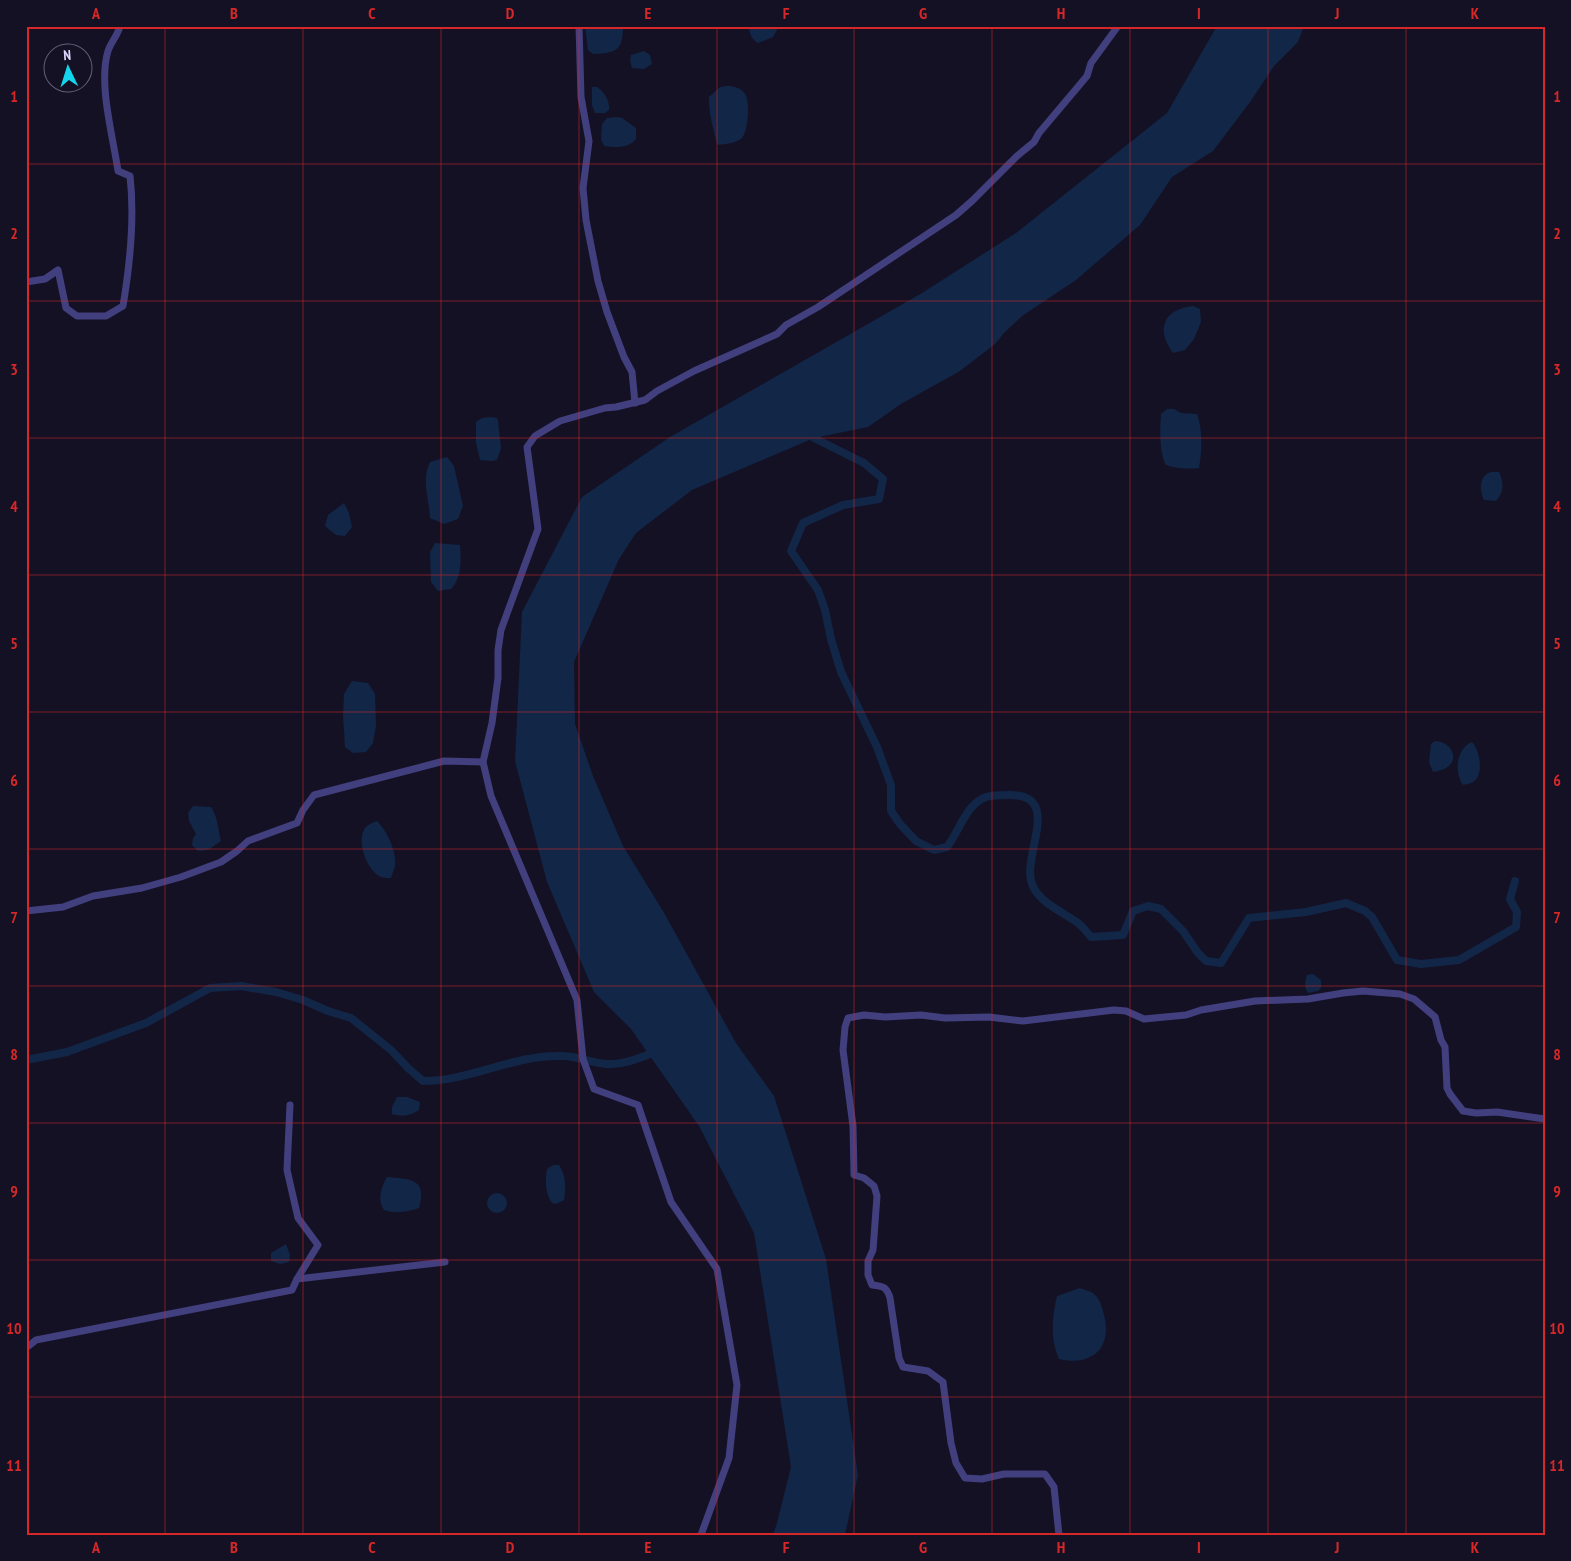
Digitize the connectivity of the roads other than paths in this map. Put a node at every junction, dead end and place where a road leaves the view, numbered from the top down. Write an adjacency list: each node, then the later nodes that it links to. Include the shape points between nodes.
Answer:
1 (120, 26): 4 (street, via 108,49 104,71 118,171 130,176 132,196 132,235 123,306 106,316 77,316 66,308 58,270 45,279)
2 (579, 26): 5 (street, via 581,97 589,141 583,188 586,220 607,312 632,372)
3 (1118, 26): 5 (street, via 1091,63 1086,76 1034,142 965,208 777,334 699,368 645,400)
4 (26, 282)
5 (635, 402): 6 (street, via 560,421 535,436 527,447 538,529 501,630 492,723)
6 (483, 762): 7 (street, via 444,760 314,795 297,823 248,841 221,862 142,888 94,896 63,907); 13 (street, via 491,796 577,1000 582,1059 594,1089 638,1105 671,1202 716,1269 737,1385 729,1458)
7 (26, 911)
8 (290, 1104): 11 (street, via 287,1170 298,1218 318,1245)
9 (1545, 1118): 14 (street, via 1463,1111 1447,1088 1445,1047 1435,1017 1414,999 1400,994 1363,991 1308,999 1255,1001 1186,1015 1144,1019 1114,1010 1024,1021 921,1014 848,1018 844,1050 853,1126 854,1175 874,1186 878,1196 868,1275 872,1285 883,1286 890,1298 899,1358 904,1367 928,1371 943,1382 956,1463 965,1478 1045,1474 1054,1487)
10 (446, 1262): 11 (street)
11 (297, 1279): 12 (street, via 292,1290 36,1340)
12 (26, 1348)
13 (701, 1535)
14 (1059, 1535)

